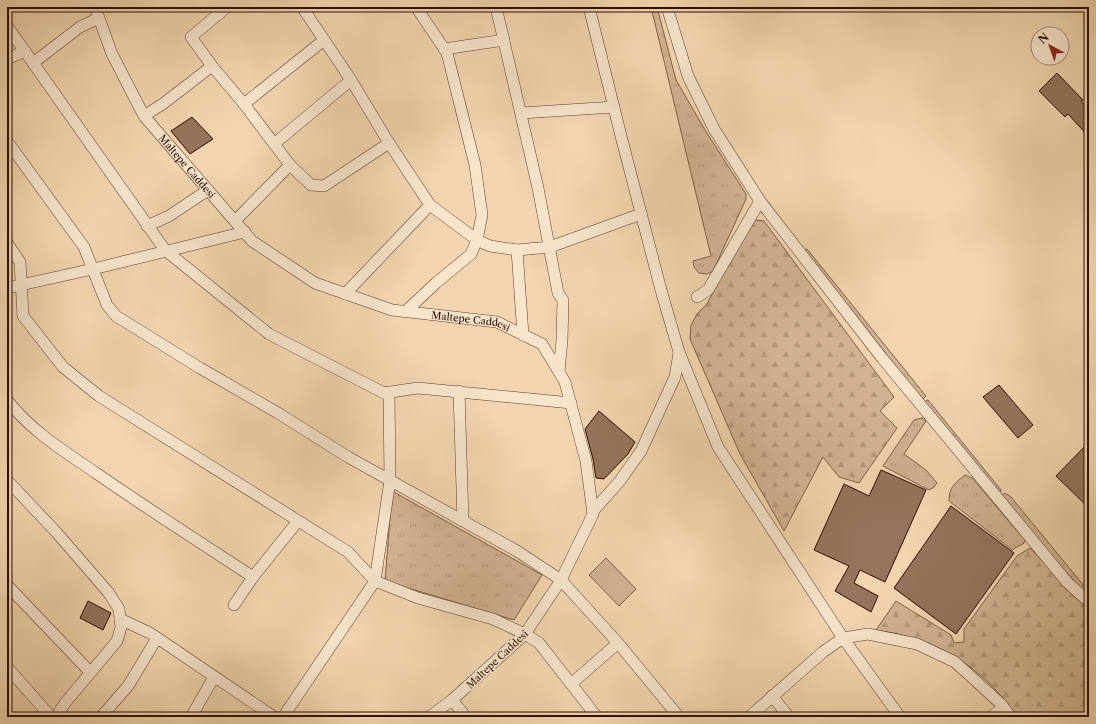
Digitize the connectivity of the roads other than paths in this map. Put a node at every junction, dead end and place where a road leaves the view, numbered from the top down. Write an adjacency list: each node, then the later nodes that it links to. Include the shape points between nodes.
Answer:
1 (95, 7): 8 (street, Maltepe Caddesi)
2 (227, 7): 16 (street, via 191,37)
3 (302, 7): 10 (street)
4 (416, 7): 12 (street)
5 (496, 7): 11 (street)
6 (589, 7): 19 (street)
7 (667, 7): 27 (street, via 688,76 714,129)
8 (99, 18): 15 (street, via 80,27); 21 (street, Maltepe Caddesi, via 112,54)
9 (7, 26): 13 (street)
10 (324, 40): 17 (street); 18 (street)
11 (504, 40): 12 (street); 20 (street)
12 (444, 49): 33 (street, via 475,165 482,215)
13 (24, 50): 14 (street); 15 (street)
14 (7, 59)
15 (33, 63): 31 (street)
16 (212, 66): 18 (street); 21 (street)
17 (351, 80): 23 (street); 24 (street)
18 (244, 104): 24 (street)
19 (614, 107): 20 (street); 29 (street)
20 (521, 113): 35 (street)
21 (144, 116): 26 (street, Maltepe Caddesi)
22 (7, 141): 38 (street, via 84,247)
23 (389, 143): 25 (street, via 324,186 311,185); 28 (street)
24 (274, 144): 25 (street)
25 (290, 165): 30 (street)
26 (208, 190): 30 (street, Maltepe Caddesi); 31 (street, via 169,216)
27 (760, 201): 42 (street, via 708,290); 60 (street, via 947,438 1067,582)
28 (430, 205): 33 (street); 41 (street)
29 (641, 214): 35 (street); 45 (street)
30 (235, 221): 32 (street, Maltepe Caddesi)
31 (147, 226): 36 (street)
32 (245, 232): 36 (street); 41 (street, Maltepe Caddesi, via 252,241 315,283)
33 (478, 240): 37 (street, via 490,246); 43 (street, via 471,254)
34 (7, 243): 39 (street, via 20,262)
35 (550, 247): 37 (street); 46 (street, via 558,293 563,300)
36 (165, 250): 38 (street); 47 (street, via 269,334 384,393)
37 (517, 250): 44 (street)
38 (93, 269): 39 (street); 52 (street, via 107,304 116,316)
39 (21, 284): 40 (street); 54 (street, via 23,316 63,366 99,396)
40 (7, 288)
41 (345, 294): 43 (street, Maltepe Caddesi, via 392,310)
42 (697, 297)
43 (406, 311): 44 (street, Maltepe Caddesi, via 497,322)
44 (523, 335): 46 (street, Maltepe Caddesi, via 542,344)
45 (679, 352): 53 (street, via 675,377 641,451 619,482); 65 (street, via 718,447)
46 (559, 371): 50 (street, Maltepe Caddesi)
47 (389, 392): 48 (street, via 418,388); 52 (street)
48 (460, 392): 50 (street); 55 (street)
49 (7, 400): 56 (street, via 41,435)
50 (571, 403): 53 (street, Maltepe Caddesi, via 586,461)
51 (7, 480): 62 (street, via 108,592 119,609)
52 (390, 480): 55 (street); 58 (street)
53 (593, 511): 57 (street, Maltepe Caddesi)
54 (298, 521): 56 (street); 58 (street, via 348,552)
55 (463, 521): 57 (street, via 517,551)
56 (253, 577): 61 (street)
57 (561, 580): 63 (street, Maltepe Caddesi); 66 (street)
58 (375, 581): 63 (street, via 418,598 493,619); 79 (street)
59 (7, 585): 68 (street)
60 (1089, 602)
61 (234, 605)
62 (120, 619): 64 (street); 68 (street, via 121,627 116,641)
63 (525, 634): 70 (street, via 539,643); 72 (street, Maltepe Caddesi)
64 (158, 638): 69 (street); 76 (street, via 128,686)
65 (843, 638): 71 (street); 73 (street, via 868,634 917,644 955,662); 86 (street)
66 (618, 642): 70 (street); 83 (street)
67 (7, 667): 74 (street)
68 (90, 672): 75 (street, via 65,703)
69 (214, 677): 77 (street); 78 (street)
70 (571, 684): 82 (street)
71 (772, 696): 84 (street); 85 (street)
72 (452, 700): 80 (street, Maltepe Caddesi); 81 (street)
73 (1004, 707): 87 (street); 88 (street)
74 (51, 717)
75 (58, 717)
76 (101, 717)
77 (190, 717)
78 (274, 717)
79 (283, 717)
80 (429, 717)
81 (466, 717)
82 (597, 717)
83 (679, 717)
84 (750, 717)
85 (789, 717)
86 (900, 717)
87 (991, 717)
88 (1011, 717)

